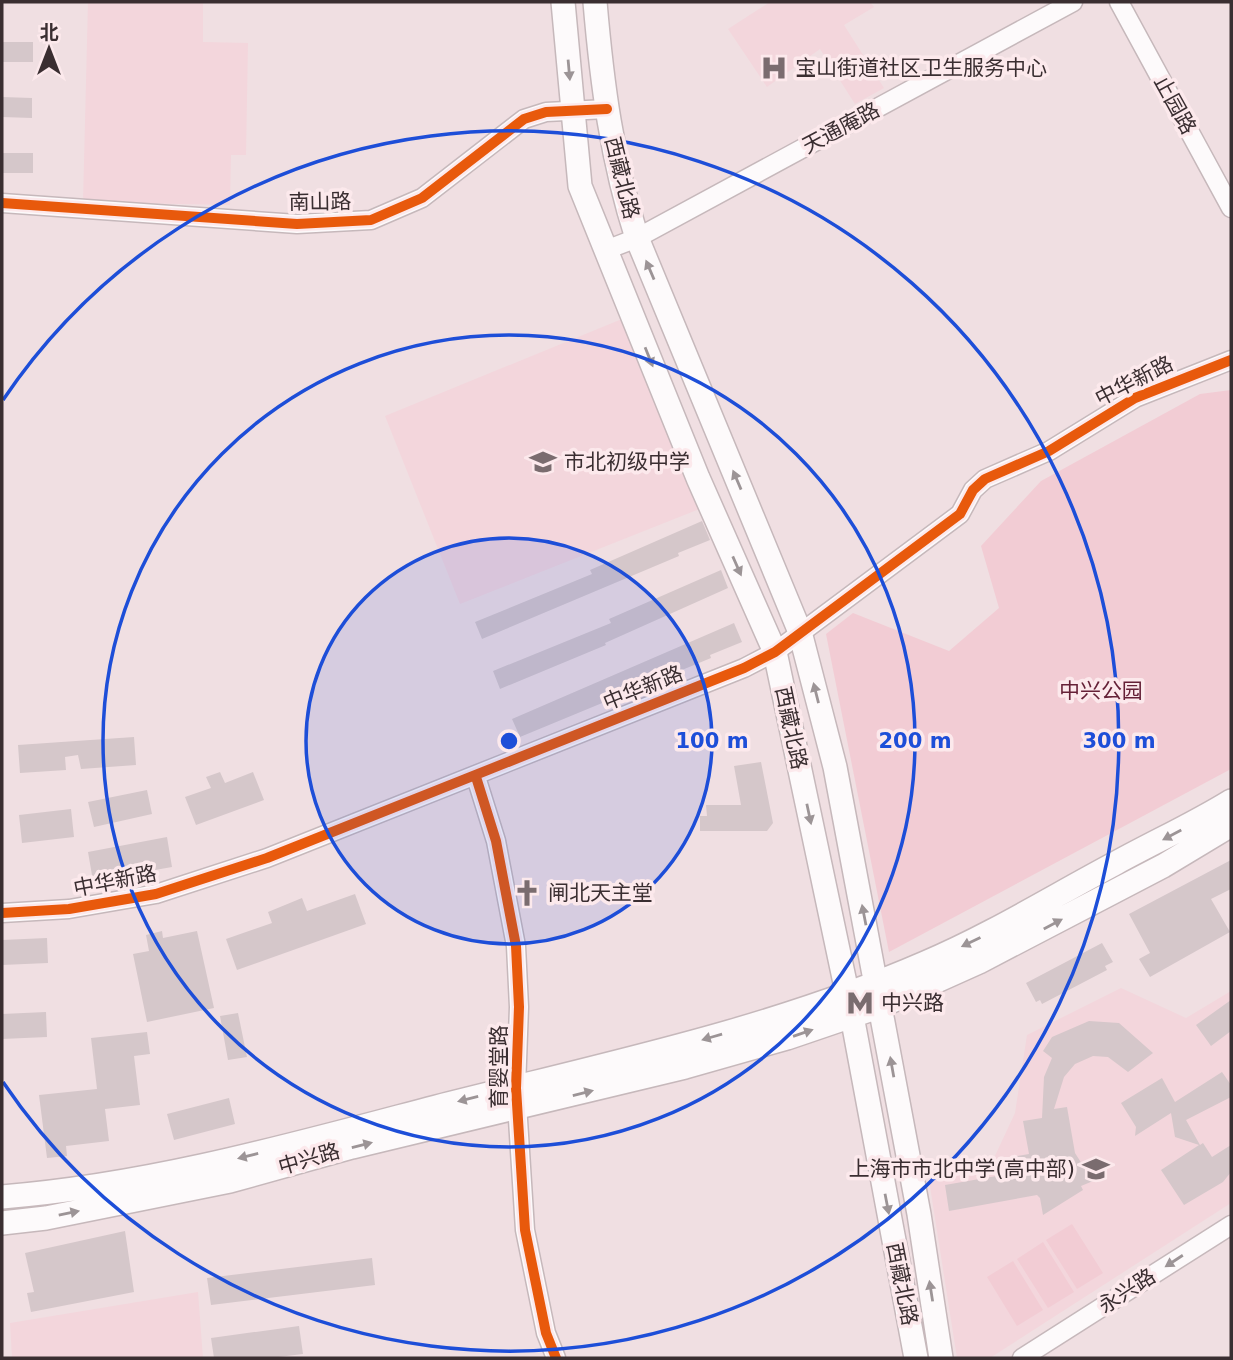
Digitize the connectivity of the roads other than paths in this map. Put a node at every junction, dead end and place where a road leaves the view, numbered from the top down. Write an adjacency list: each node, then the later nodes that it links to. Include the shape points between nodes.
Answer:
1 (563, 2): 6 (main road, 西藏北路, one-way to 6)
2 (595, 2): 5 (main road, 西藏北路)
3 (1073, 2): 9 (street, 天通庵路)
4 (1119, 2): 8 (street, 止园路)
5 (607, 109): 6 (street, 南山路); 9 (main road, 西藏北路, via 619,182)
6 (572, 112): 7 (street, 南山路, via 546,112 524,119 422,198 371,220 298,224); 10 (main road, 西藏北路, via 580,186)
7 (2, 203)
8 (1231, 208)
9 (637, 238): 10 (street, 天通庵路); 12 (main road, 西藏北路, one-way to 9)
10 (606, 250): 13 (main road, 西藏北路, one-way to 13, via 698,478)
11 (1231, 360): 12 (street, 中华新路, via 1135,398 1049,452 985,479 960,514)
12 (800, 632): 13 (street, 中华新路); 18 (main road, 西藏北路, one-way to 12, via 835,767)
13 (775, 652): 14 (street, 中华新路); 19 (main road, 西藏北路, one-way to 19)
14 (475, 776): 17 (street, 中华新路, via 267,858 156,894 69,909); 22 (street, 育婴堂路, via 496,841 516,946)
15 (1231, 802): 18 (main road, 中兴路, one-way to 18, via 971,942)
16 (1231, 825): 20 (main road, 中兴路, one-way to 16, via 979,962 1163,866)
17 (2, 913)
18 (876, 982): 19 (main road, 中兴路); 20 (main road, 西藏北路)
19 (847, 993): 21 (main road, 西藏北路); 22 (main road, 中兴路, one-way to 22)
20 (881, 1006): 21 (main road, 中兴路); 28 (main road, 西藏北路, one-way to 20)
21 (852, 1016): 22 (main road, 中兴路, one-way to 21, via 685,1067); 27 (main road, 西藏北路, one-way to 27)
22 (517, 1098): 23 (main road, 中兴路, one-way to 23, via 202,1168 75,1190); 24 (main road, 中兴路, one-way to 22, via 230,1181); 26 (street, 育婴堂路, via 525,1230 545,1333)
23 (2, 1197)
24 (2, 1223)
25 (1231, 1225): 29 (street, 永兴路, one-way to 29)
26 (556, 1358)
27 (916, 1358)
28 (942, 1358)
29 (1023, 1358)

